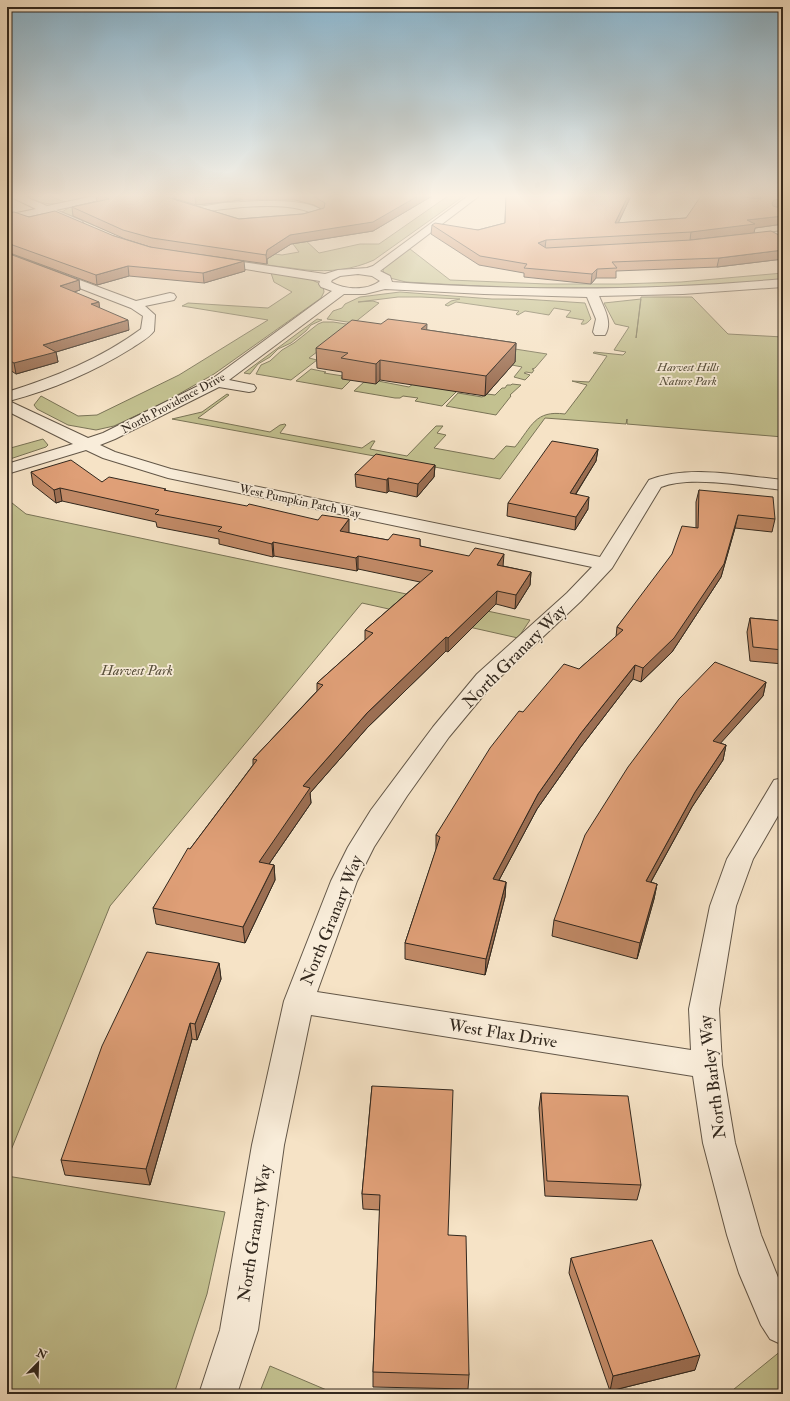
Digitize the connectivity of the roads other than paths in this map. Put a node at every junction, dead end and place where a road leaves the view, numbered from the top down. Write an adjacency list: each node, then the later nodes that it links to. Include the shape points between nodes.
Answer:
1 (21, 261): 11 (street)
2 (210, 261): 5 (street)
3 (386, 261): 4 (street)
4 (368, 272): 5 (street, via 338,273); 7 (street, via 386,279)
5 (326, 278): 8 (street, via 325,284)
6 (783, 283): 9 (street, via 730,289)
7 (384, 284): 8 (street, via 370,290); 9 (street, via 472,291)
8 (342, 290): 13 (street, North Providence Drive)
9 (592, 294): 12 (street, via 602,319)
10 (170, 297): 11 (street)
11 (135, 305): 15 (street, via 149,316 147,331 129,345 54,382)
12 (600, 332)
13 (217, 382): 14 (street); 17 (street, North Providence Drive, via 143,421)
14 (249, 388)
15 (7, 397)
16 (7, 405): 17 (street, West Pumpkin Patch Way)
17 (87, 444): 18 (street, North Providence Drive); 20 (street, West Pumpkin Patch Way, via 108,455 168,473)
18 (7, 469)
19 (783, 485): 20 (street, North Granary Way, via 701,477 667,479 655,484)
20 (605, 564): 22 (street, North Granary Way, via 574,597 485,679 398,790 361,847 344,881)
21 (783, 786): 23 (street, North Barley Way, via 740,859 723,906 704,1009)
22 (299, 1001): 23 (street, West Flax Drive); 25 (street, North Granary Way, via 268,1145 240,1330)
23 (707, 1065): 24 (street, North Barley Way, via 720,1143 744,1235 757,1273)
24 (783, 1326)
25 (218, 1394)

